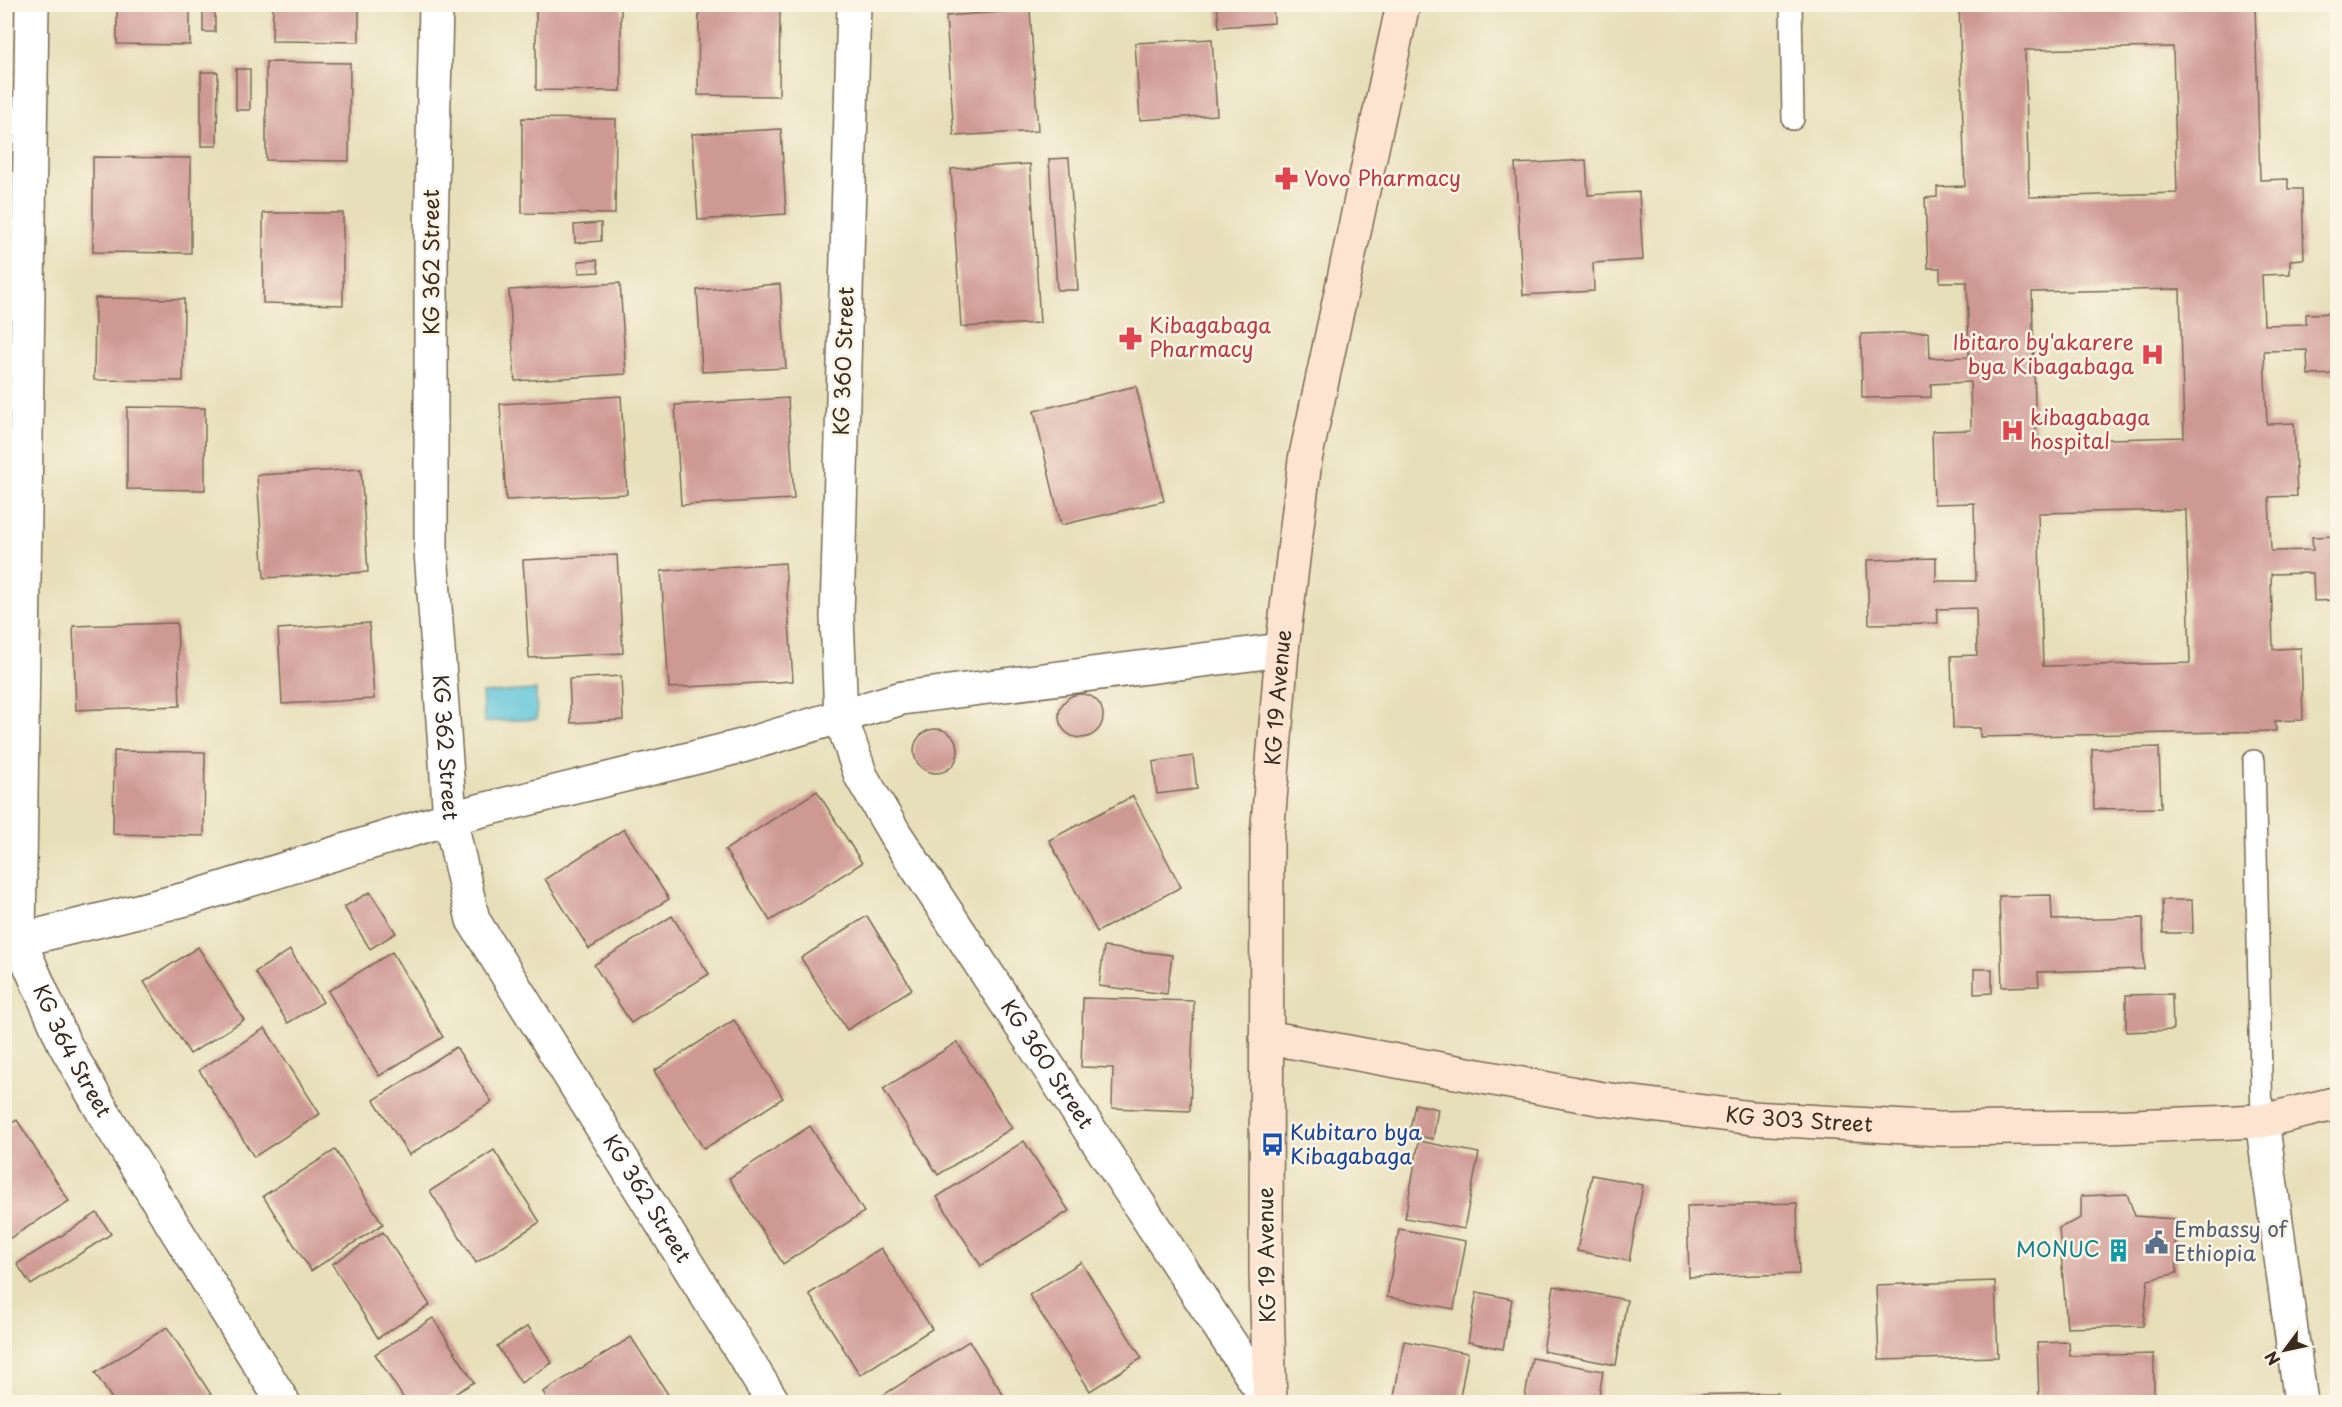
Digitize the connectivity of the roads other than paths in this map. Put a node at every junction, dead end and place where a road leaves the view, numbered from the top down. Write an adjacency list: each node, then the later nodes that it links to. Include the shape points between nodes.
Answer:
1 (32, 4): 11 (street, KG 364 Street)
2 (436, 4): 10 (street, KG 362 Street, via 431,551)
3 (854, 4): 8 (street, KG 360 Street, via 837,616)
4 (1404, 4): 7 (main road, KG 19 Avenue, via 1305,460)
5 (1791, 4): 6 (lane)
6 (1793, 119)
7 (1282, 650): 8 (street, via 902,698); 12 (main road, KG 19 Avenue, via 1267,837)
8 (841, 718): 10 (street); 17 (street, KG 360 Street, via 861,776 894,834)
9 (2254, 761): 14 (lane)
10 (450, 818): 11 (street, via 194,897); 16 (street, KG 362 Street, via 473,920)
11 (12, 942): 15 (street, KG 364 Street, via 100,1108)
12 (1266, 1036): 14 (main road, KG 303 Street, via 1603,1100 1752,1118 1940,1129); 17 (main road, KG 19 Avenue)
13 (2337, 1104): 14 (main road, KG 303 Street)
14 (2262, 1121): 18 (street)
15 (284, 1402)
16 (773, 1402)
17 (1270, 1402)
18 (2301, 1402)

